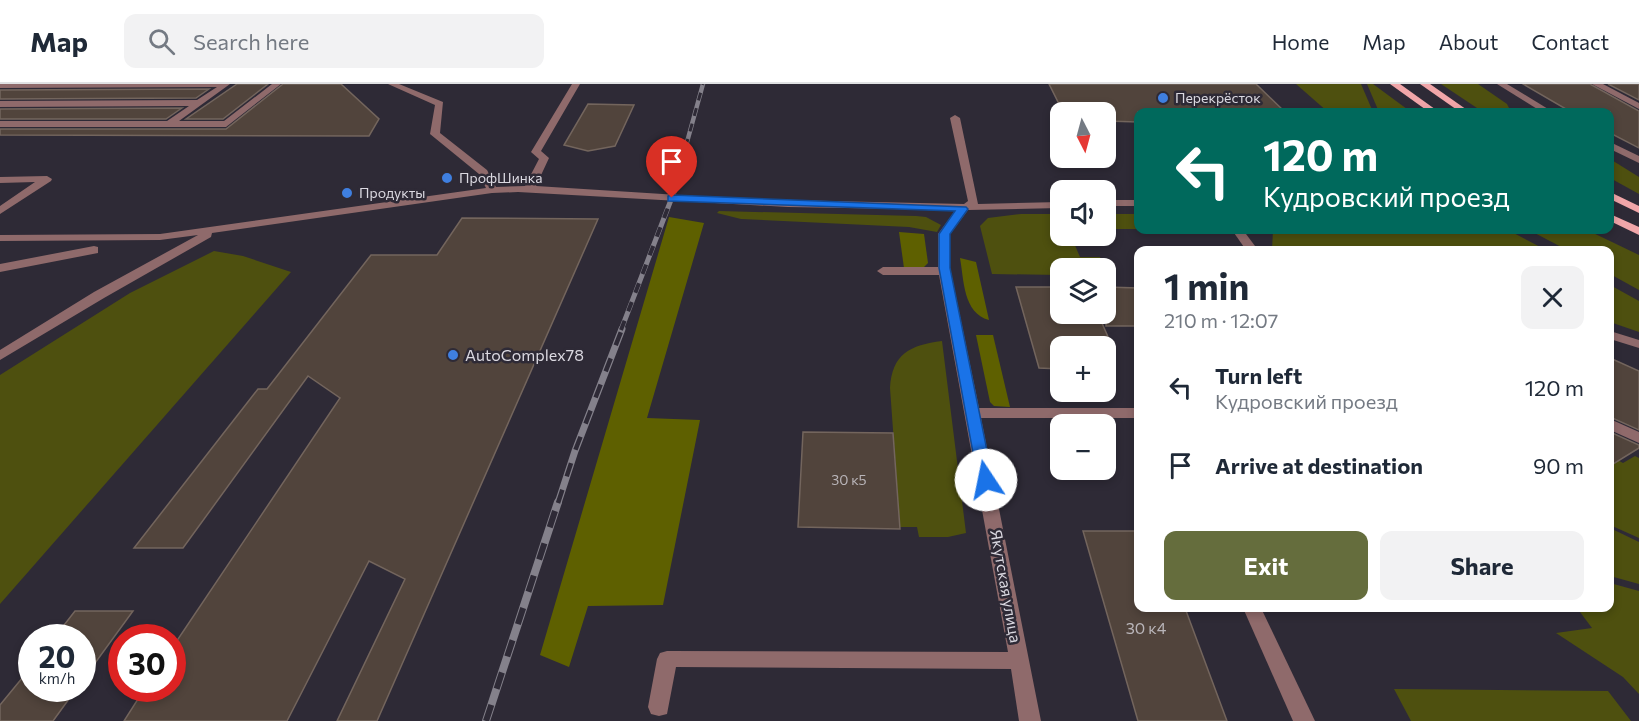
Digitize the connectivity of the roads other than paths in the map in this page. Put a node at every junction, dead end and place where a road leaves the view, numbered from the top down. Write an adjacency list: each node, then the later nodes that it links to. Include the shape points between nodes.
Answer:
1 (226, 84): 9 (street); 10 (street)
2 (277, 84): 18 (street, via 226,124)
3 (392, 84): 23 (street, via 440,104 435,134 483,172)
4 (576, 84): 22 (street, via 536,152 544,158)
5 (1394, 84): 13 (main road)
6 (1424, 84): 14 (main road)
7 (1501, 84): 15 (street)
8 (1596, 84): 12 (street)
9 (0, 85)
10 (199, 103): 11 (street); 18 (street)
11 (0, 104)
12 (1637, 104)
13 (1428, 108)
14 (1459, 108)
15 (1534, 108)
16 (955, 118): 28 (street, via 974,202)
17 (0, 124): 18 (street)
18 (169, 124)
19 (1614, 147): 20 (street)
20 (1639, 160)
21 (0, 180): 30 (street, via 47,179)
22 (530, 187): 23 (street); 28 (street, via 672,198)
23 (492, 190): 32 (street)
24 (1614, 197): 29 (main road)
25 (1116, 198): 26 (street)
26 (1134, 202)
27 (1050, 205): 28 (street)
28 (963, 209): 42 (street, Якутская улица, via 944,234)
29 (1639, 210)
30 (0, 211)
31 (1614, 219): 33 (main road)
32 (212, 232): 36 (street); 45 (street)
33 (1639, 232)
34 (1240, 234): 37 (street)
35 (0, 238): 36 (street)
36 (59, 239): 39 (street)
37 (1251, 246)
38 (94, 250): 39 (street)
39 (17, 265): 40 (street)
40 (0, 268)
41 (884, 271): 42 (street)
42 (945, 271): 46 (street, Якутская улица)
43 (1614, 336): 44 (street)
44 (1639, 344)
45 (0, 356)
46 (972, 413): 47 (street); 51 (street, Якутская улица)
47 (1134, 413)
48 (1614, 426): 49 (street)
49 (1639, 438)
50 (1254, 612): 54 (street)
51 (1019, 661): 52 (street, via 667,659); 53 (street, Якутская улица)
52 (659, 707)
53 (1030, 721)
54 (1304, 721)

